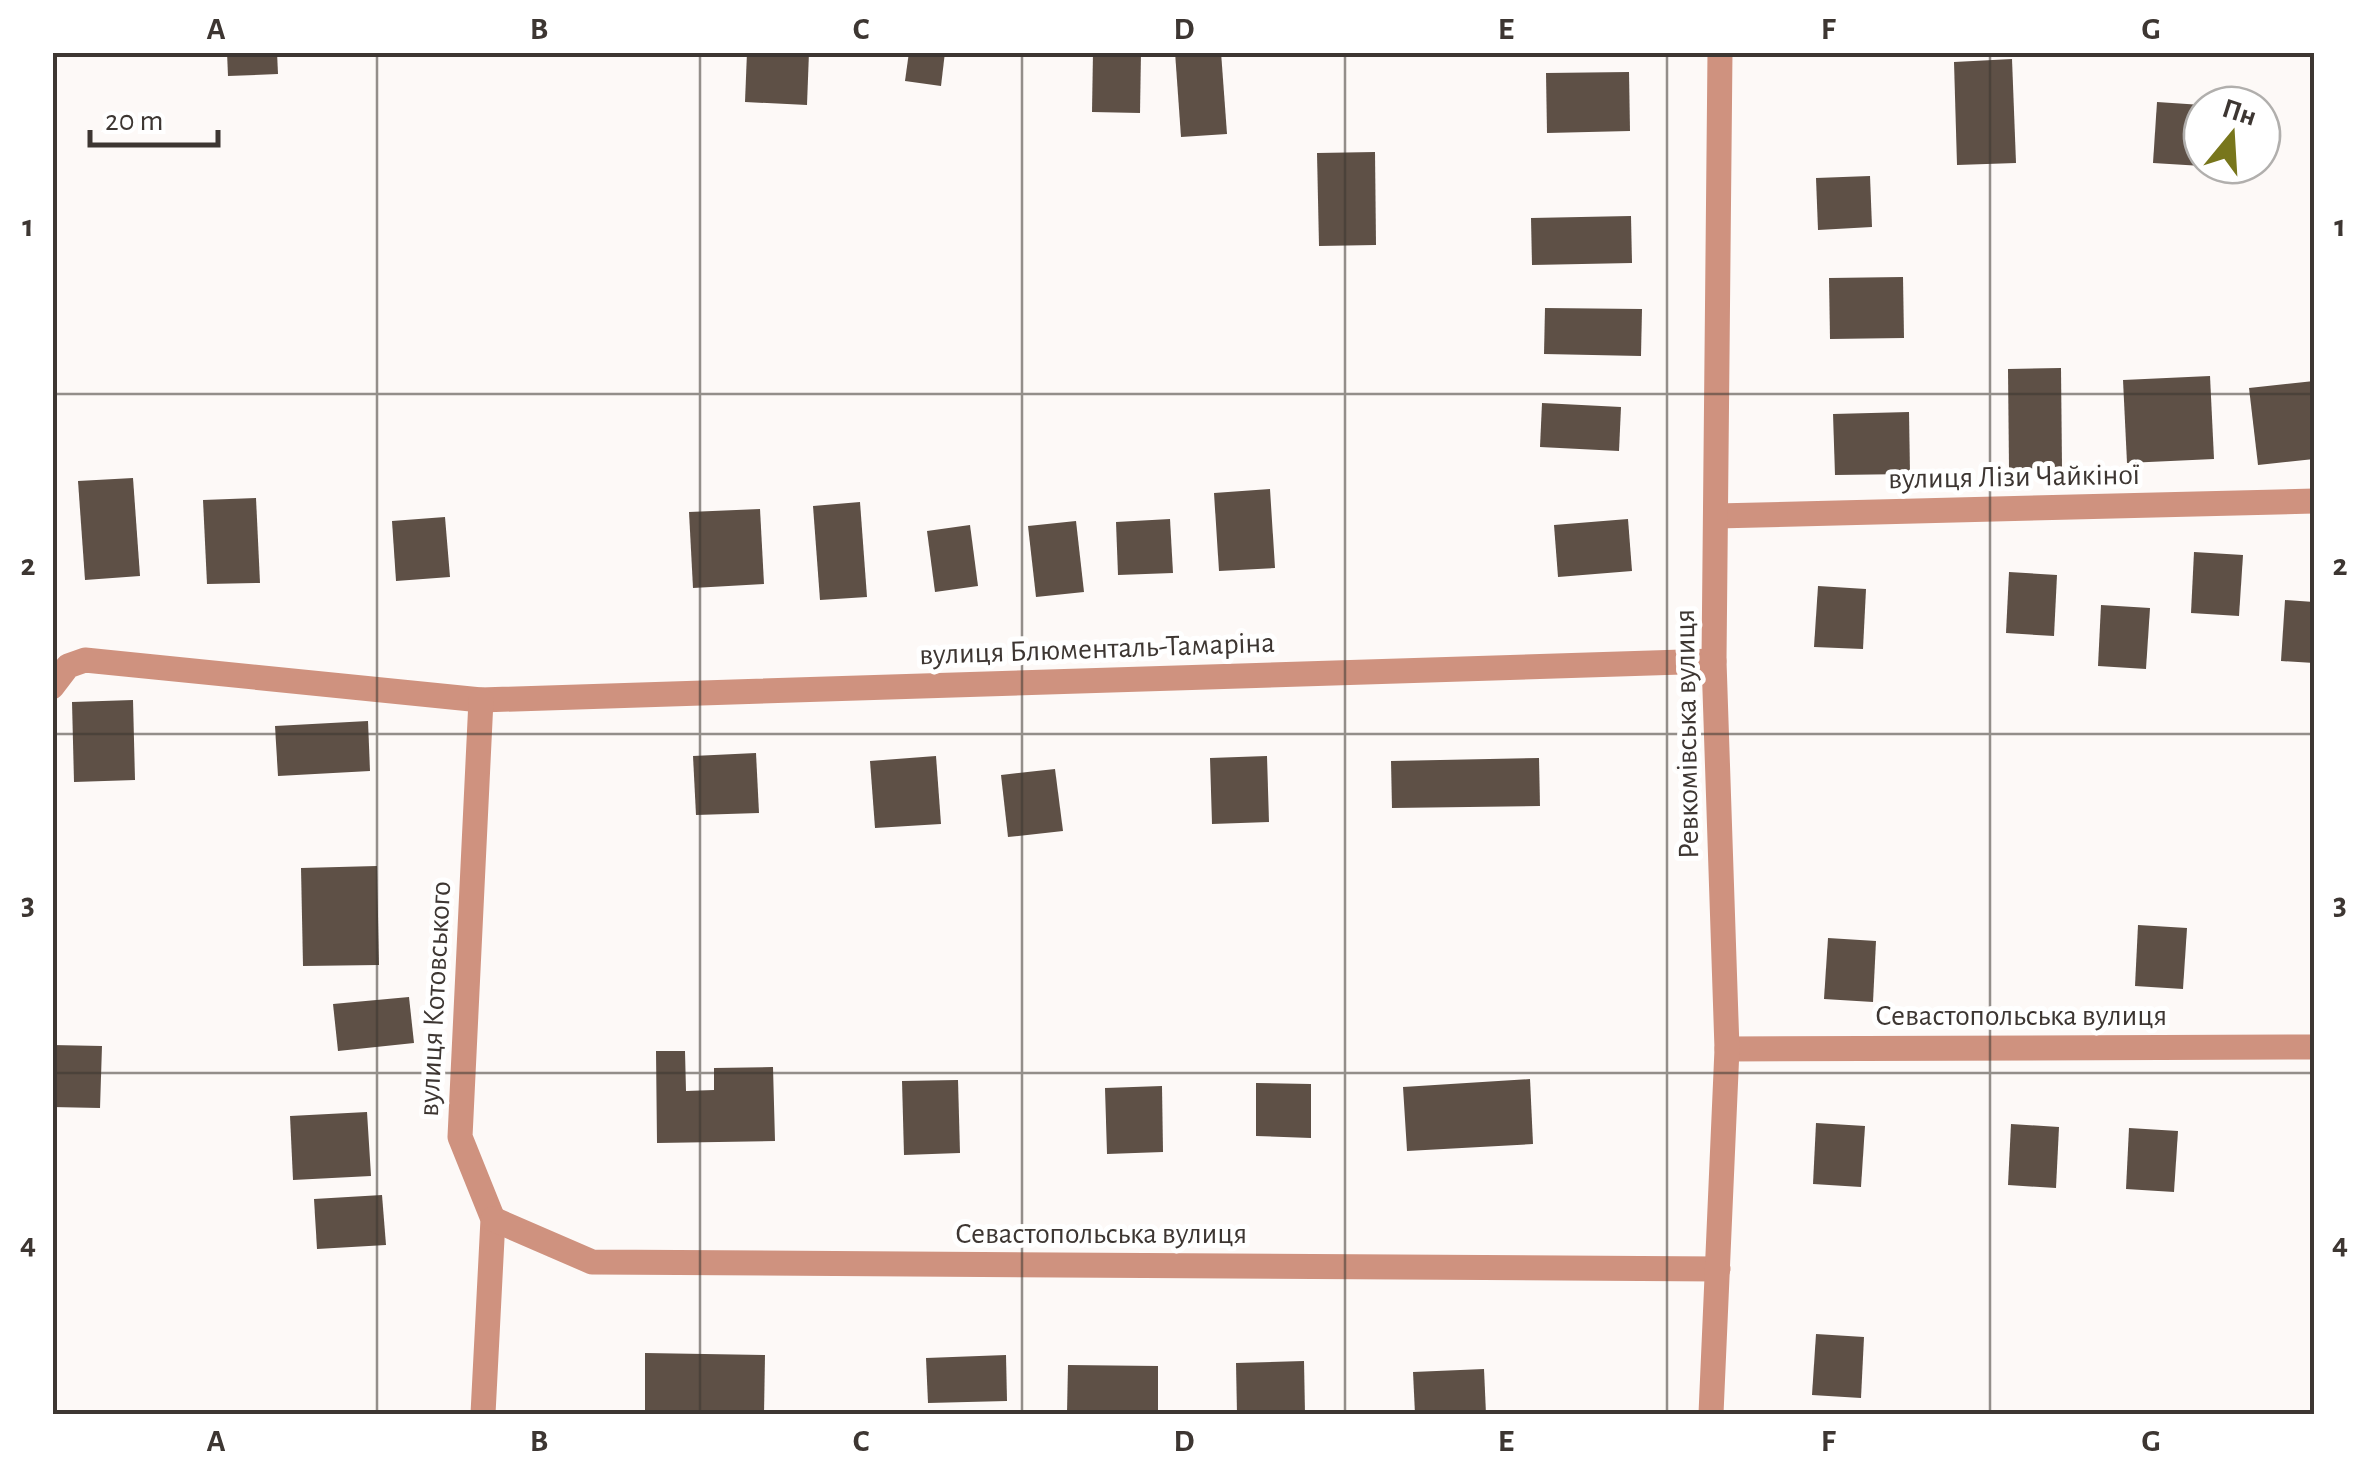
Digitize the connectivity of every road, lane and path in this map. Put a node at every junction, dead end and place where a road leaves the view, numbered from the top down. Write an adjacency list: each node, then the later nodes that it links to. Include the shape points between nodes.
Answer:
1 (1720, 52): 3 (street, Ревкомівська вулиця)
2 (2314, 501): 3 (street, вулиця Лізи Чайкіної)
3 (1716, 516): 4 (street, Ревкомівська вулиця)
4 (1714, 661): 6 (street, вулиця Блюменталь-Тамаріна); 8 (street, Ревкомівська вулиця)
5 (52, 686): 6 (street, вулиця Блюменталь-Тамаріна, via 68,666 85,660)
6 (481, 700): 9 (street, вулиця Котовського, via 460,1138)
7 (2314, 1047): 8 (street, Севастопольська вулиця)
8 (1727, 1049): 10 (street, Ревкомівська вулиця)
9 (493, 1218): 10 (street, Севастопольська вулиця, via 592,1262); 11 (street, вулиця Котовського)
10 (1718, 1269): 12 (street, Ревкомівська вулиця)
11 (482, 1414)
12 (1711, 1414)

